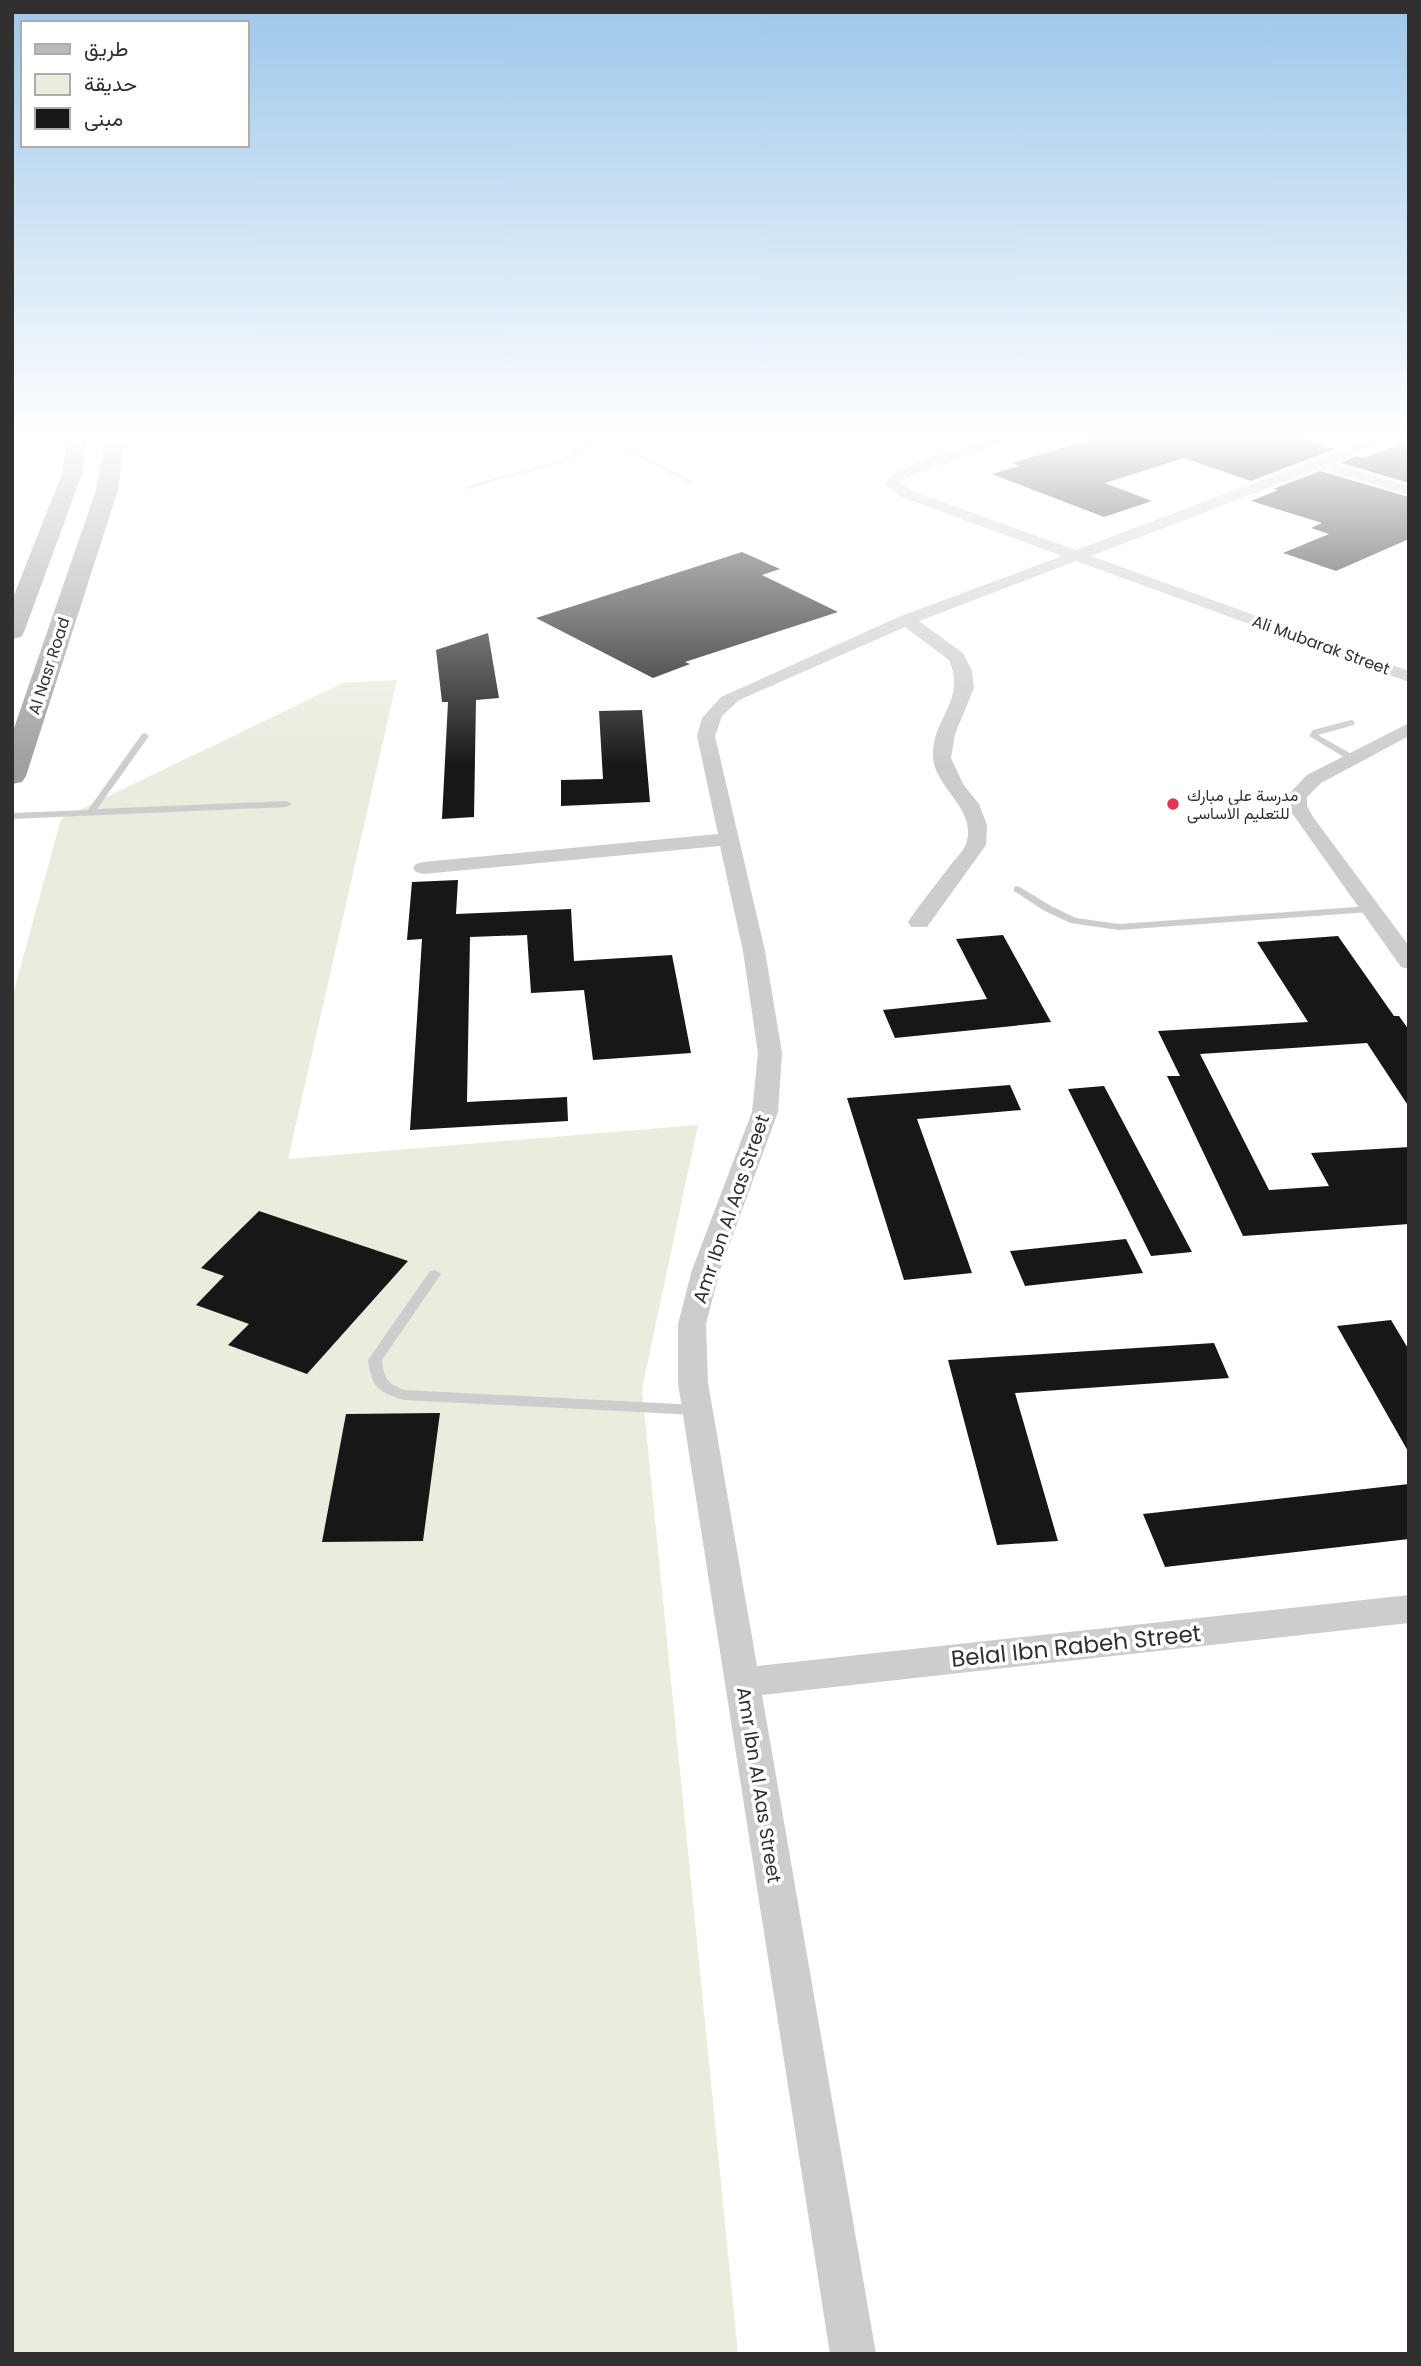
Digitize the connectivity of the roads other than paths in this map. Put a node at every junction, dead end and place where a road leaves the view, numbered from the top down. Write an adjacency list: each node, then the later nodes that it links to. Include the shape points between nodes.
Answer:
1 (45, 545): 7 (highway)
2 (89, 545): 13 (highway, Al Nasr Road)
3 (1048, 545): 5 (street, Ali Mubarak Street)
4 (1100, 545): 5 (street, Amr Ibn Al Aas Street)
5 (1074, 555): 6 (street, Amr Ibn Al Aas Street); 8 (street, Ali Mubarak Street)
6 (907, 620): 17 (street, Amr Ibn Al Aas Street, via 754,686 717,708 706,736); 21 (street, via 957,657 963,670 965,688 946,734 942,758 977,825 976,845)
7 (12, 632)
8 (1409, 677)
9 (1351, 723): 12 (lane, via 1313,736)
10 (1409, 728): 12 (street)
11 (145, 736): 15 (lane)
12 (1352, 758): 20 (street, via 1303,788 1297,806)
13 (12, 776)
14 (287, 804): 15 (lane)
15 (91, 812): 16 (lane)
16 (12, 816)
17 (729, 839): 18 (street); 24 (street, Amr Ibn Al Aas Street, via 771,1053 765,1112 706,1270 692,1324)
18 (423, 868)
19 (1018, 889): 20 (lane, via 1074,921 1119,927)
20 (1370, 909): 22 (street)
21 (919, 922)
22 (1409, 962)
23 (435, 1274): 24 (lane, via 374,1360 377,1380 388,1389 404,1395)
24 (697, 1410): 26 (street, Amr Ibn Al Aas Street)
25 (1409, 1609): 26 (street, Belal Ibn Rabeh Street)
26 (742, 1682): 27 (street, Amr Ibn Al Aas Street)
27 (853, 2354)

